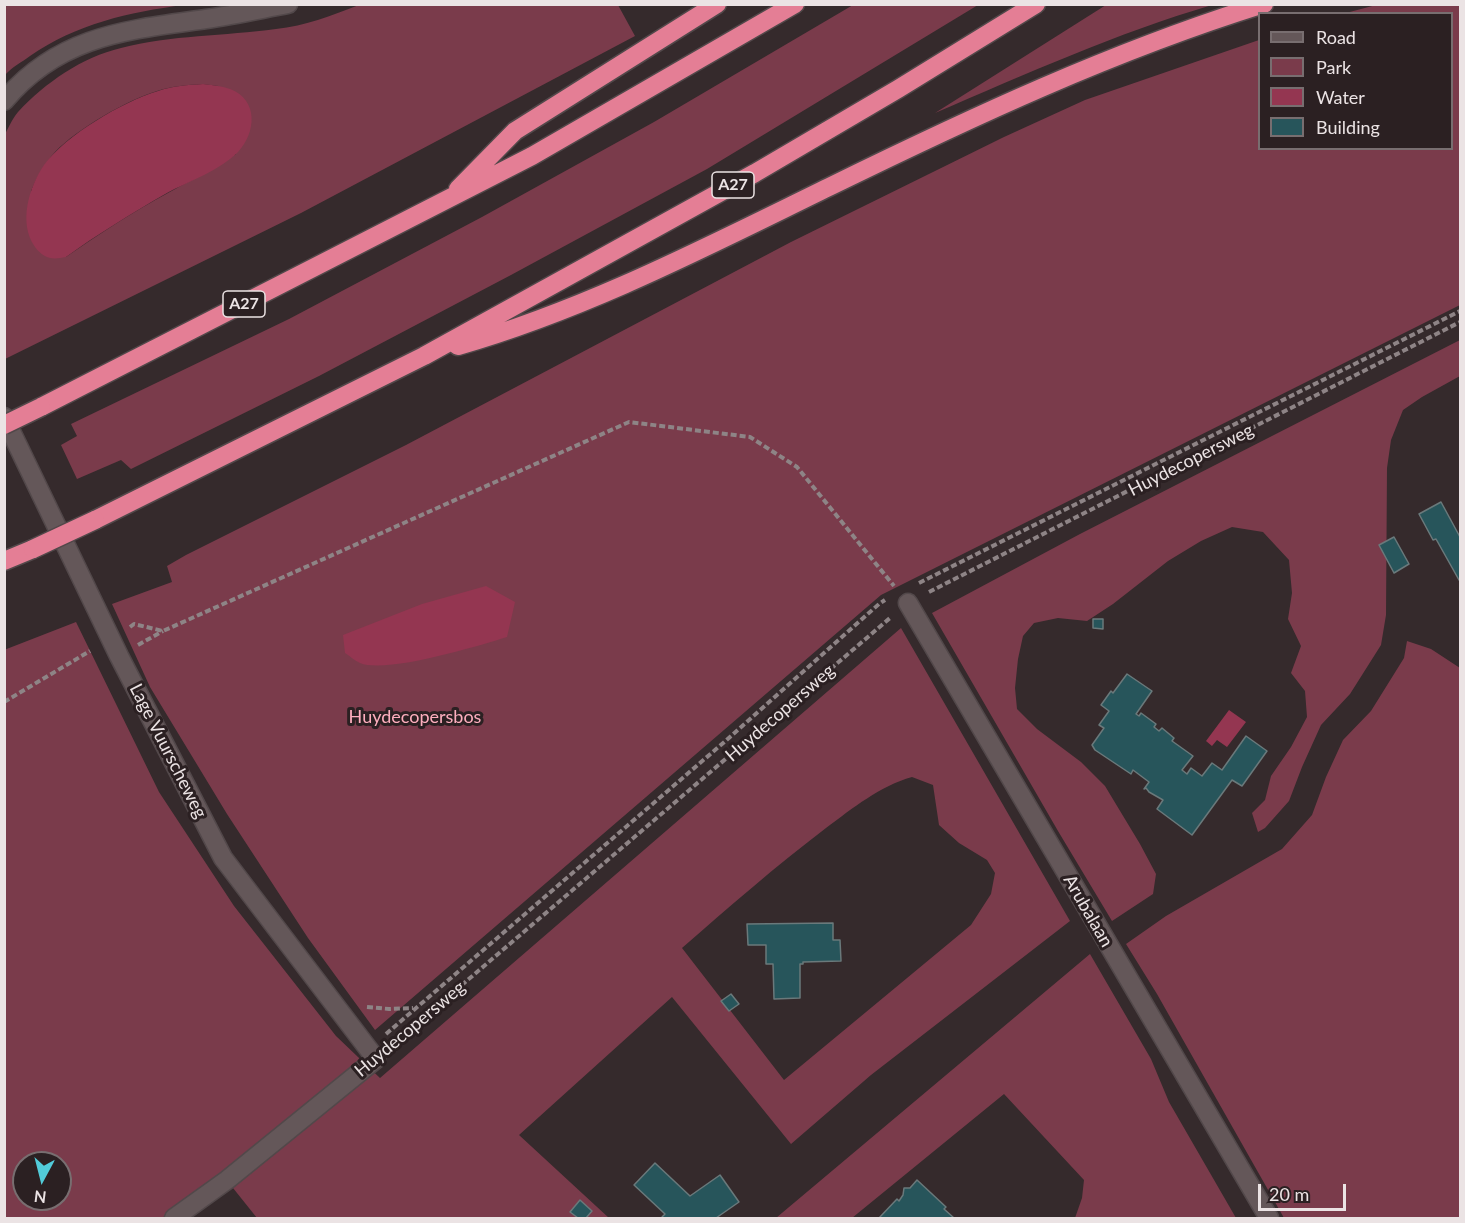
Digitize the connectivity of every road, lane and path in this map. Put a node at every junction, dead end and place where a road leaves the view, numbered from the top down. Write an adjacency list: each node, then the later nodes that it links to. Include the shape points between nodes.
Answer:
1 (288, 4): 6 (street, via 90,40 40,66)
2 (717, 4): 7 (highway, A27, via 515,131)
3 (795, 4): 7 (highway, A27, via 532,156)
4 (1036, 4): 10 (highway, A27, via 755,172)
5 (1264, 4): 10 (highway, A27, via 1080,71 994,108 566,309 494,336)
6 (4, 101)
7 (446, 201): 12 (highway, A27, bridge)
8 (1461, 311): 14 (path, Huydecopersweg)
9 (1461, 322): 14 (path, Huydecopersweg)
10 (424, 356): 13 (highway, A27, bridge, via 95,520)
11 (4, 417): 15 (street, Lage Vuurscheweg)
12 (4, 425)
13 (4, 561)
14 (904, 598): 15 (path, via 797,467 750,437 628,422 163,631 134,624); 18 (path, Huydecopersweg, via 879,604); 19 (path, Huydecopersweg); 21 (street, Arubalaan)
15 (111, 639): 16 (path); 17 (street, Lage Vuurscheweg, via 223,858)
16 (4, 702)
17 (334, 1004): 18 (path, Huydecopersweg); 19 (street, Lage Vuurscheweg)
18 (414, 1008): 19 (path, Huydecopersweg)
19 (372, 1054): 20 (street, Huydecopersweg, via 227,1180)
20 (174, 1218)
21 (1269, 1218)

